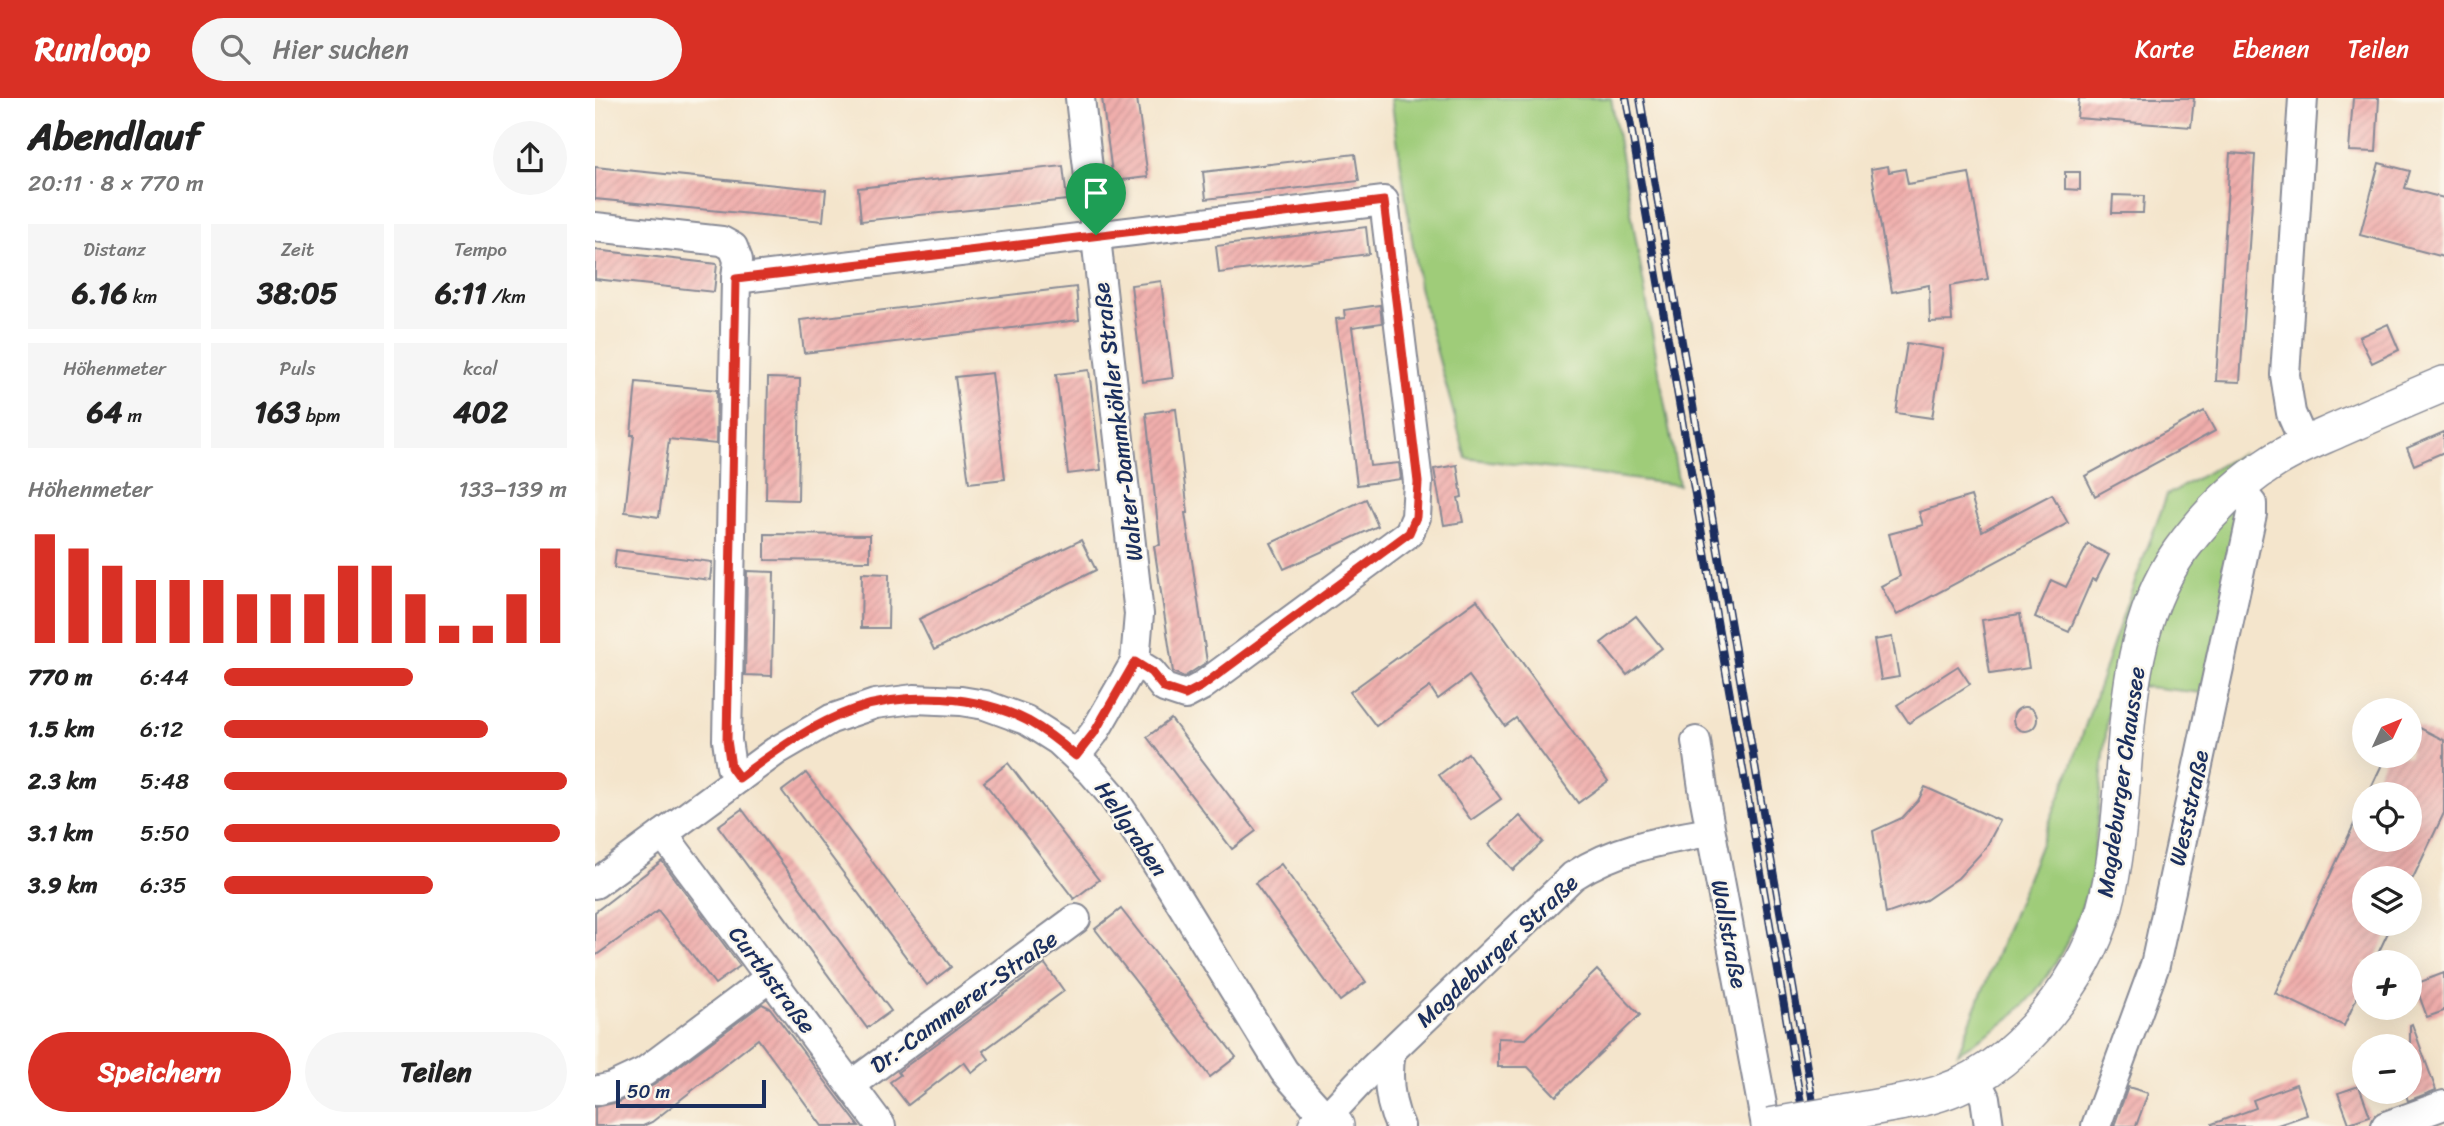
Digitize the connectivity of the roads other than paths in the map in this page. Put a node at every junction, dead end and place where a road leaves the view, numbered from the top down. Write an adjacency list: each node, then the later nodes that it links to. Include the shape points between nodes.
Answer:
1 (1080, 98): 4 (street, Walter-Dammköhler Straße)
2 (2303, 98): 7 (street, via 2286,346 2287,400)
3 (595, 227): 5 (street, via 722,241 736,254)
4 (1096, 235): 5 (street); 9 (street, Walter-Dammköhler Straße, via 1139,614); 9 (street, via 1384,201 1418,482 1416,517 1409,533 1202,686 1185,695 1164,688)
5 (736, 279): 12 (street, via 727,740 731,767)
6 (2444, 384): 7 (main road, Magdeburger Chaussee)
7 (2305, 444): 8 (main road, Magdeburger Chaussee)
8 (2238, 487): 19 (main road, Magdeburger Chaussee, via 2179,553 2148,615 2136,665 2113,859 2104,909 2088,952 2064,993 2036,1027); 28 (street, Weststraße, via 2252,504 2252,514 2155,965)
9 (1135, 662): 11 (street, Walter-Dammköhler Straße)
10 (1696, 741): 13 (street, Wallstraße)
11 (1076, 756): 12 (street, Hellgraben, via 1042,729 1009,713 961,701 914,699 874,704 831,719); 23 (street, Hellgraben, via 1131,822 1284,1072)
12 (739, 778): 14 (street, Hellgraben)
13 (1710, 832): 18 (street, Magdeburger Straße, via 1620,852 1573,876); 26 (street, Wallstraße)
14 (663, 834): 15 (street, Hellgraben); 17 (street, Curthstraße)
15 (595, 884)
16 (1076, 919): 20 (street, Dr.-Cammerer-Straße)
17 (769, 978): 20 (street, Curthstraße); 21 (street, via 644,1072)
18 (1391, 1051): 23 (street, Magdeburger Straße); 25 (street, via 1389,1078)
19 (1975, 1078): 26 (main road, Magdeburger Chaussee, bridge, via 1945,1093); 27 (street, via 1985,1098)
20 (851, 1085): 24 (street, Curthstraße)
21 (595, 1091)
22 (2444, 1105): 29 (street)
23 (1326, 1123)
24 (881, 1126)
25 (1400, 1126)
26 (1768, 1126)
27 (1989, 1126)
28 (2096, 1126)
29 (2386, 1126)

